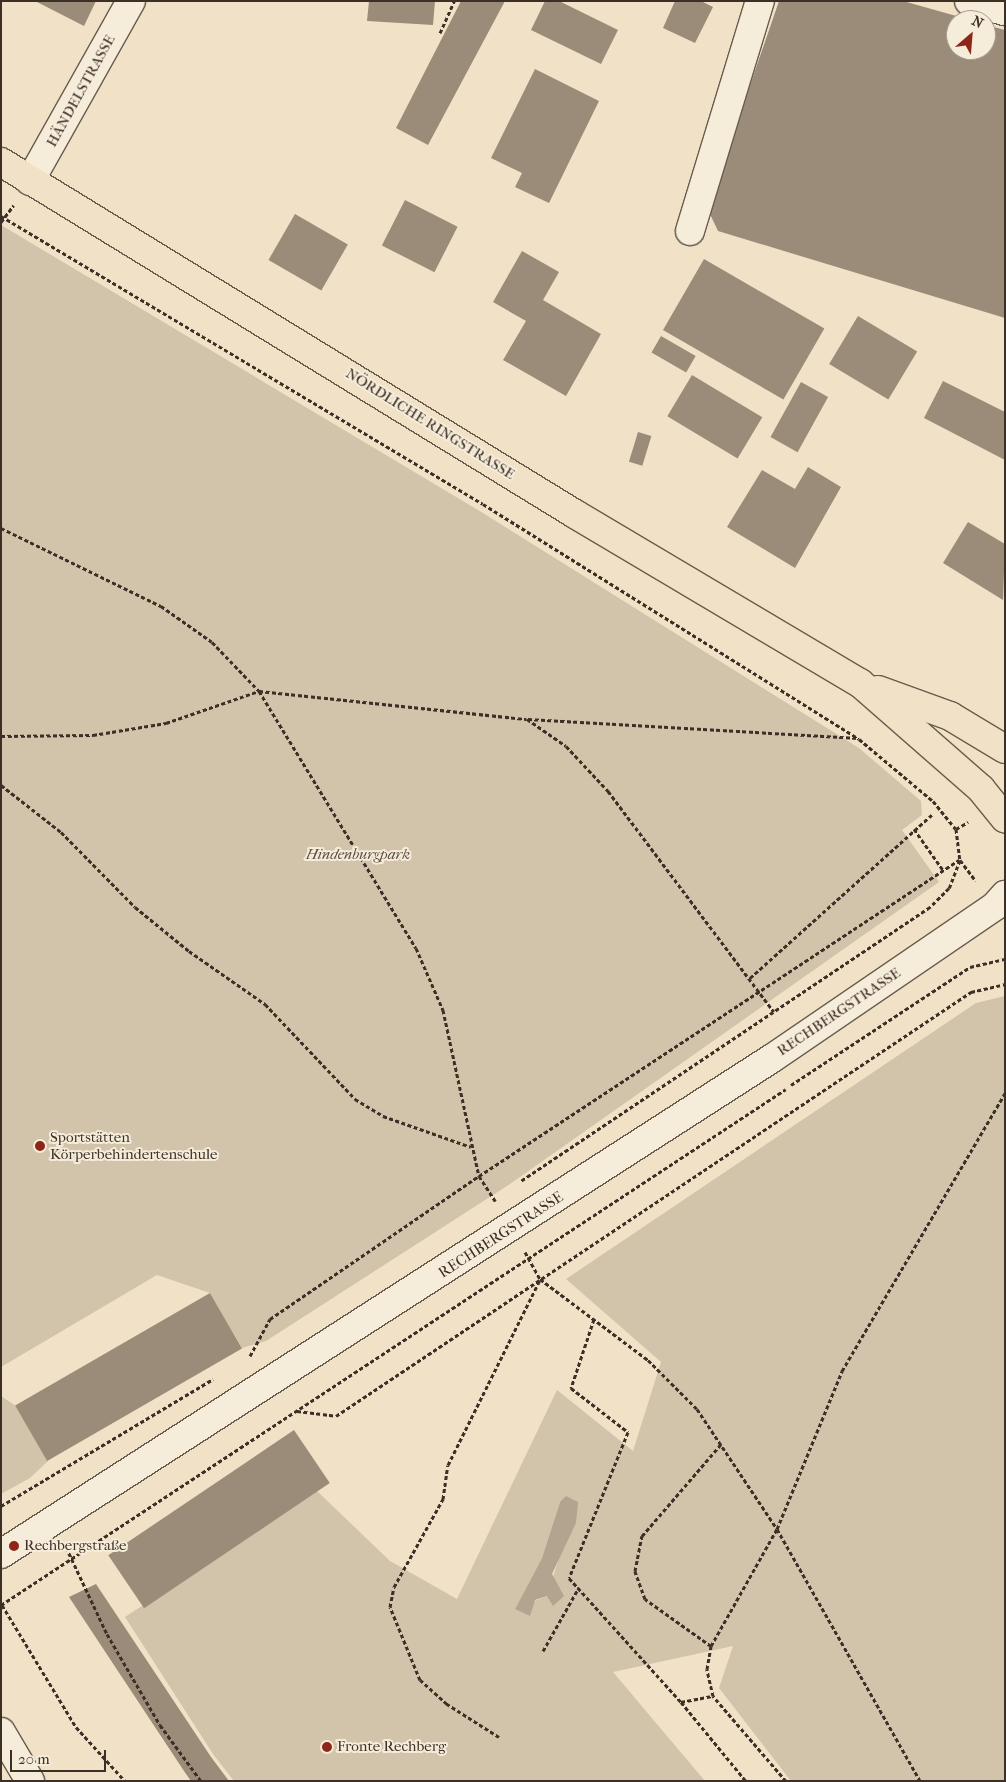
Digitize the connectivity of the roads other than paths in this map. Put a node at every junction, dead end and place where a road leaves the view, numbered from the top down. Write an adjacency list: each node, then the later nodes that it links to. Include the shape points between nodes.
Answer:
1 (131, 1): 6 (street, HÄNDELSTRASSE)
2 (760, 1): 7 (street)
3 (969, 1): 4 (street)
4 (1005, 11)
5 (1, 162): 6 (main road, NÖRDLICHE RINGSTRASSE)
6 (30, 181): 8 (main road, NÖRDLICHE RINGSTRASSE)
7 (690, 231)
8 (860, 683): 9 (main road, NÖRDLICHE RINGSTRASSE, via 950,716); 10 (main road, NÖRDLICHE RINGSTRASSE, via 981,789)
9 (1005, 749)
10 (1005, 819)
11 (1001, 901): 12 (street, RECHBERGSTRASSE, via 771,1059)
12 (1, 1554)
13 (1, 1732): 14 (street)
14 (30, 1781)

